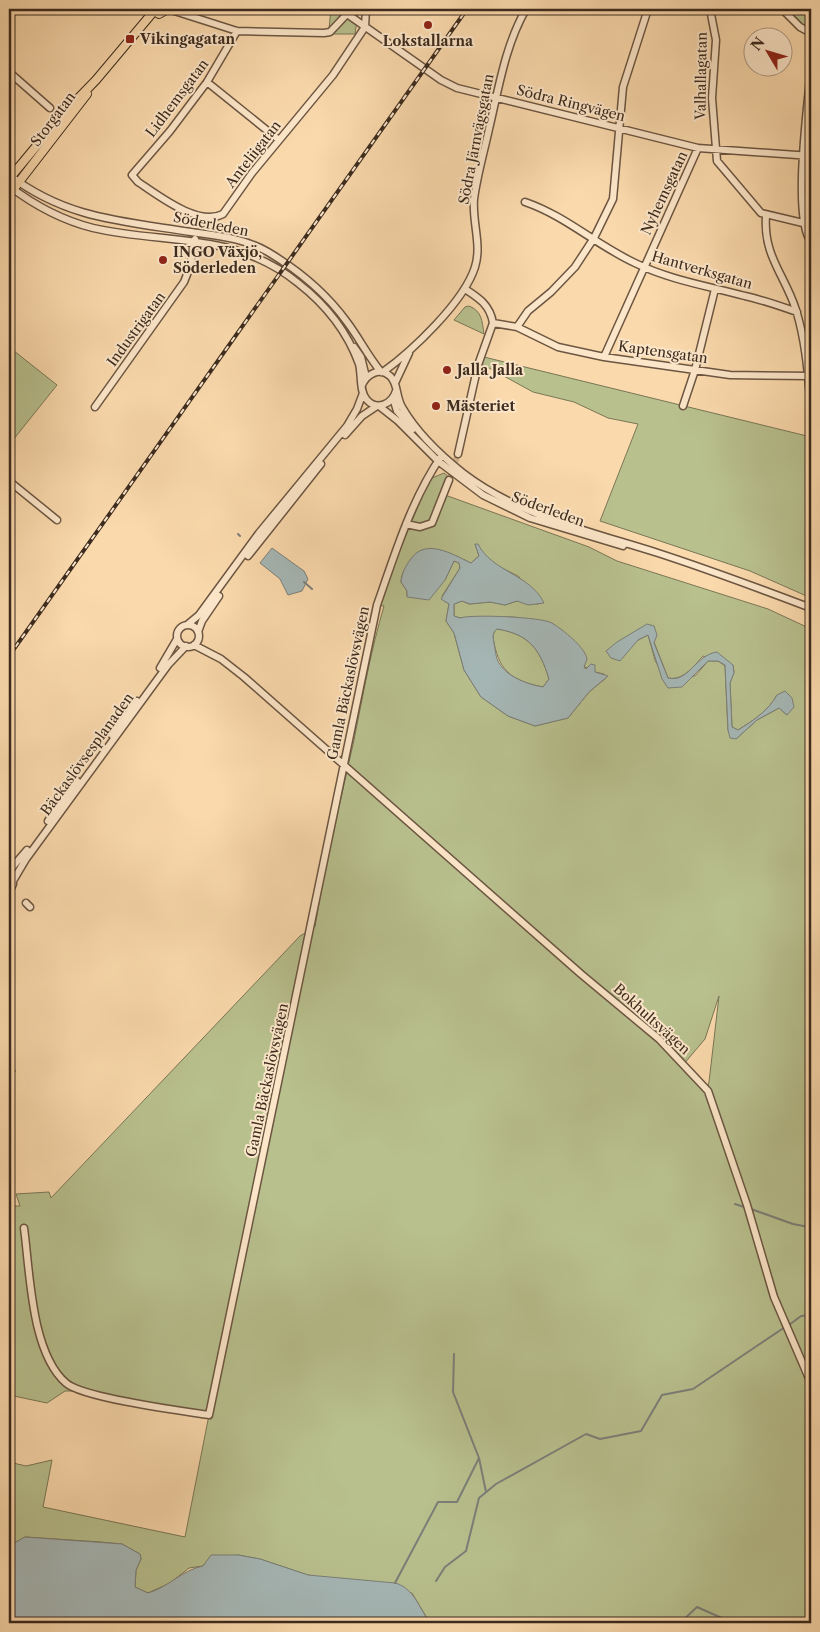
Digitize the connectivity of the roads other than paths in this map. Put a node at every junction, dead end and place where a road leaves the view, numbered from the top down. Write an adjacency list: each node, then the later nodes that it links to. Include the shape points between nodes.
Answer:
1 (168, 9): 8 (main road, via 162,14); 11 (street)
2 (340, 9): 9 (street, Södra Ringvägen)
3 (366, 9): 10 (street)
4 (526, 9): 17 (street, Södra Järnvägsgatan, via 506,54)
5 (648, 9): 19 (street, via 625,77)
6 (710, 9): 22 (street, Valhallagatan, via 716,40 712,98)
7 (782, 9): 12 (street)
8 (153, 10): 15 (main road, Storgatan)
9 (347, 14): 10 (street, Södra Ringvägen); 11 (street, via 330,32 324,33)
10 (365, 27): 17 (street, Södra Ringvägen, via 451,86); 20 (street, Anteliigatan, via 333,76)
11 (237, 31): 16 (street, Lidhemsgatan)
12 (811, 33)
13 (811, 69): 23 (street)
14 (9, 72): 18 (street)
15 (96, 80): 26 (main road, Storgatan); 27 (main road, Storgatan)
16 (207, 82): 20 (street); 25 (street, Lidhemsgatan)
17 (496, 98): 19 (street, Södra Ringvägen); 38 (street, Södra Järnvägsgatan, via 474,201 478,254)
18 (50, 108)
19 (620, 127): 21 (street, Södra Ringvägen); 33 (street, via 615,190)
20 (279, 140): 25 (street, Anteliigatan, via 223,214 216,217 185,212)
21 (698, 148): 22 (street, Södra Ringvägen); 36 (street, Nyhemsgatan)
22 (714, 150): 23 (street, Södra Ringvägen); 29 (street, Valhallagatan, via 728,177 752,206)
23 (804, 156): 24 (street, Södra Ringvägen); 31 (street)
24 (811, 156)
25 (132, 175)
26 (9, 177): 27 (street)
27 (13, 188): 32 (street, Söderleden, via 83,213); 34 (street, Söderleden, via 52,213 92,228)
28 (525, 202): 33 (street, Hantverksgatan, via 548,211)
29 (766, 216): 31 (street, Valhallagatan); 39 (street, via 770,255)
30 (811, 219): 31 (street)
31 (803, 223): 35 (street)
32 (196, 233): 34 (street, Industrigatan); 46 (street, Söderleden, via 253,245 303,275 340,312)
33 (594, 238): 36 (street, Hantverksgatan); 41 (street, via 575,267 552,292 528,311)
34 (195, 242): 42 (street, Söderleden, via 238,249 274,266 318,300); 56 (street, Industrigatan, via 184,282)
35 (811, 242)
36 (644, 267): 37 (street, Hantverksgatan); 44 (street, Nyhemsgatan)
37 (715, 288): 39 (street, Hantverksgatan); 45 (street)
38 (465, 289): 40 (street, via 485,303); 43 (street, Södra Järnvägsgatan)
39 (797, 312): 47 (street)
40 (493, 323): 41 (street, Kaptensgatan); 59 (street, via 478,365)
41 (517, 327): 44 (street, Kaptensgatan, via 558,346)
42 (348, 341): 48 (street, Söderleden, via 361,357); 50 (street, Söderleden, via 359,366)
43 (414, 346): 46 (street, Södra Järnvägsgatan); 49 (street, Södra Järnvägsgatan)
44 (604, 357): 45 (street, Kaptensgatan)
45 (695, 370): 47 (street, Kaptensgatan, via 745,376); 55 (street)
46 (382, 372): 48 (street); 49 (street, Söderleden)
47 (809, 376): 57 (street)
48 (366, 377): 50 (street, Söderleden)
49 (395, 383): 51 (street, Söderleden)
50 (362, 385): 52 (street, Söderleden)
51 (396, 391): 53 (street); 58 (street, Söderleden, via 408,417)
52 (362, 393): 54 (street, Söderleden, via 366,400); 68 (street, Bäckaslövsesplanaden, via 347,426 259,533 205,607)
53 (393, 398): 54 (street); 58 (street, Söderleden, via 394,406 403,418)
54 (378, 406): 61 (street, Söderleden, via 398,420); 69 (street, via 362,416 348,431 271,525 215,601)
55 (683, 406)
56 (95, 407)
57 (811, 409)
58 (434, 448): 60 (street, Söderleden)
59 (458, 454)
60 (442, 455): 61 (street, Gamla Bäckaslövsvägen); 66 (street, Söderleden, via 473,480 523,507)
61 (438, 461): 65 (street, Gamla Bäckaslövsvägen, via 422,486); 66 (street, Söderleden, via 483,495 517,514)
62 (449, 480): 65 (street, via 432,523 426,527)
63 (9, 481): 64 (street)
64 (57, 520)
65 (406, 524): 74 (street, Gamla Bäckaslövsvägen, via 377,605)
66 (682, 562): 67 (street, Söderleden)
67 (811, 608)
68 (187, 625): 69 (street, via 194,627); 70 (street, Bäckaslövsesplanaden, via 178,630)
69 (198, 635): 71 (street); 73 (street)
70 (177, 639): 72 (street); 75 (street, Bäckaslövsesplanaden, via 163,665)
71 (194, 644): 72 (street); 73 (street, Bokhultsvägen)
72 (186, 646): 76 (street, Bäckaslövsesplanaden, via 148,692)
73 (208, 652): 74 (street, Bokhultsvägen, via 232,667)
74 (343, 764): 78 (street, Gamla Bäckaslövsvägen, via 209,1415 81,1391 66,1383 45,1354 39,1335); 79 (street, Bokhultsvägen, via 659,1039 708,1091 774,1297)
75 (9, 871)
76 (11, 879): 77 (street, Bäckaslövsesplanaden, via 13,888)
77 (9, 893)
78 (24, 1228)
79 (811, 1383)

